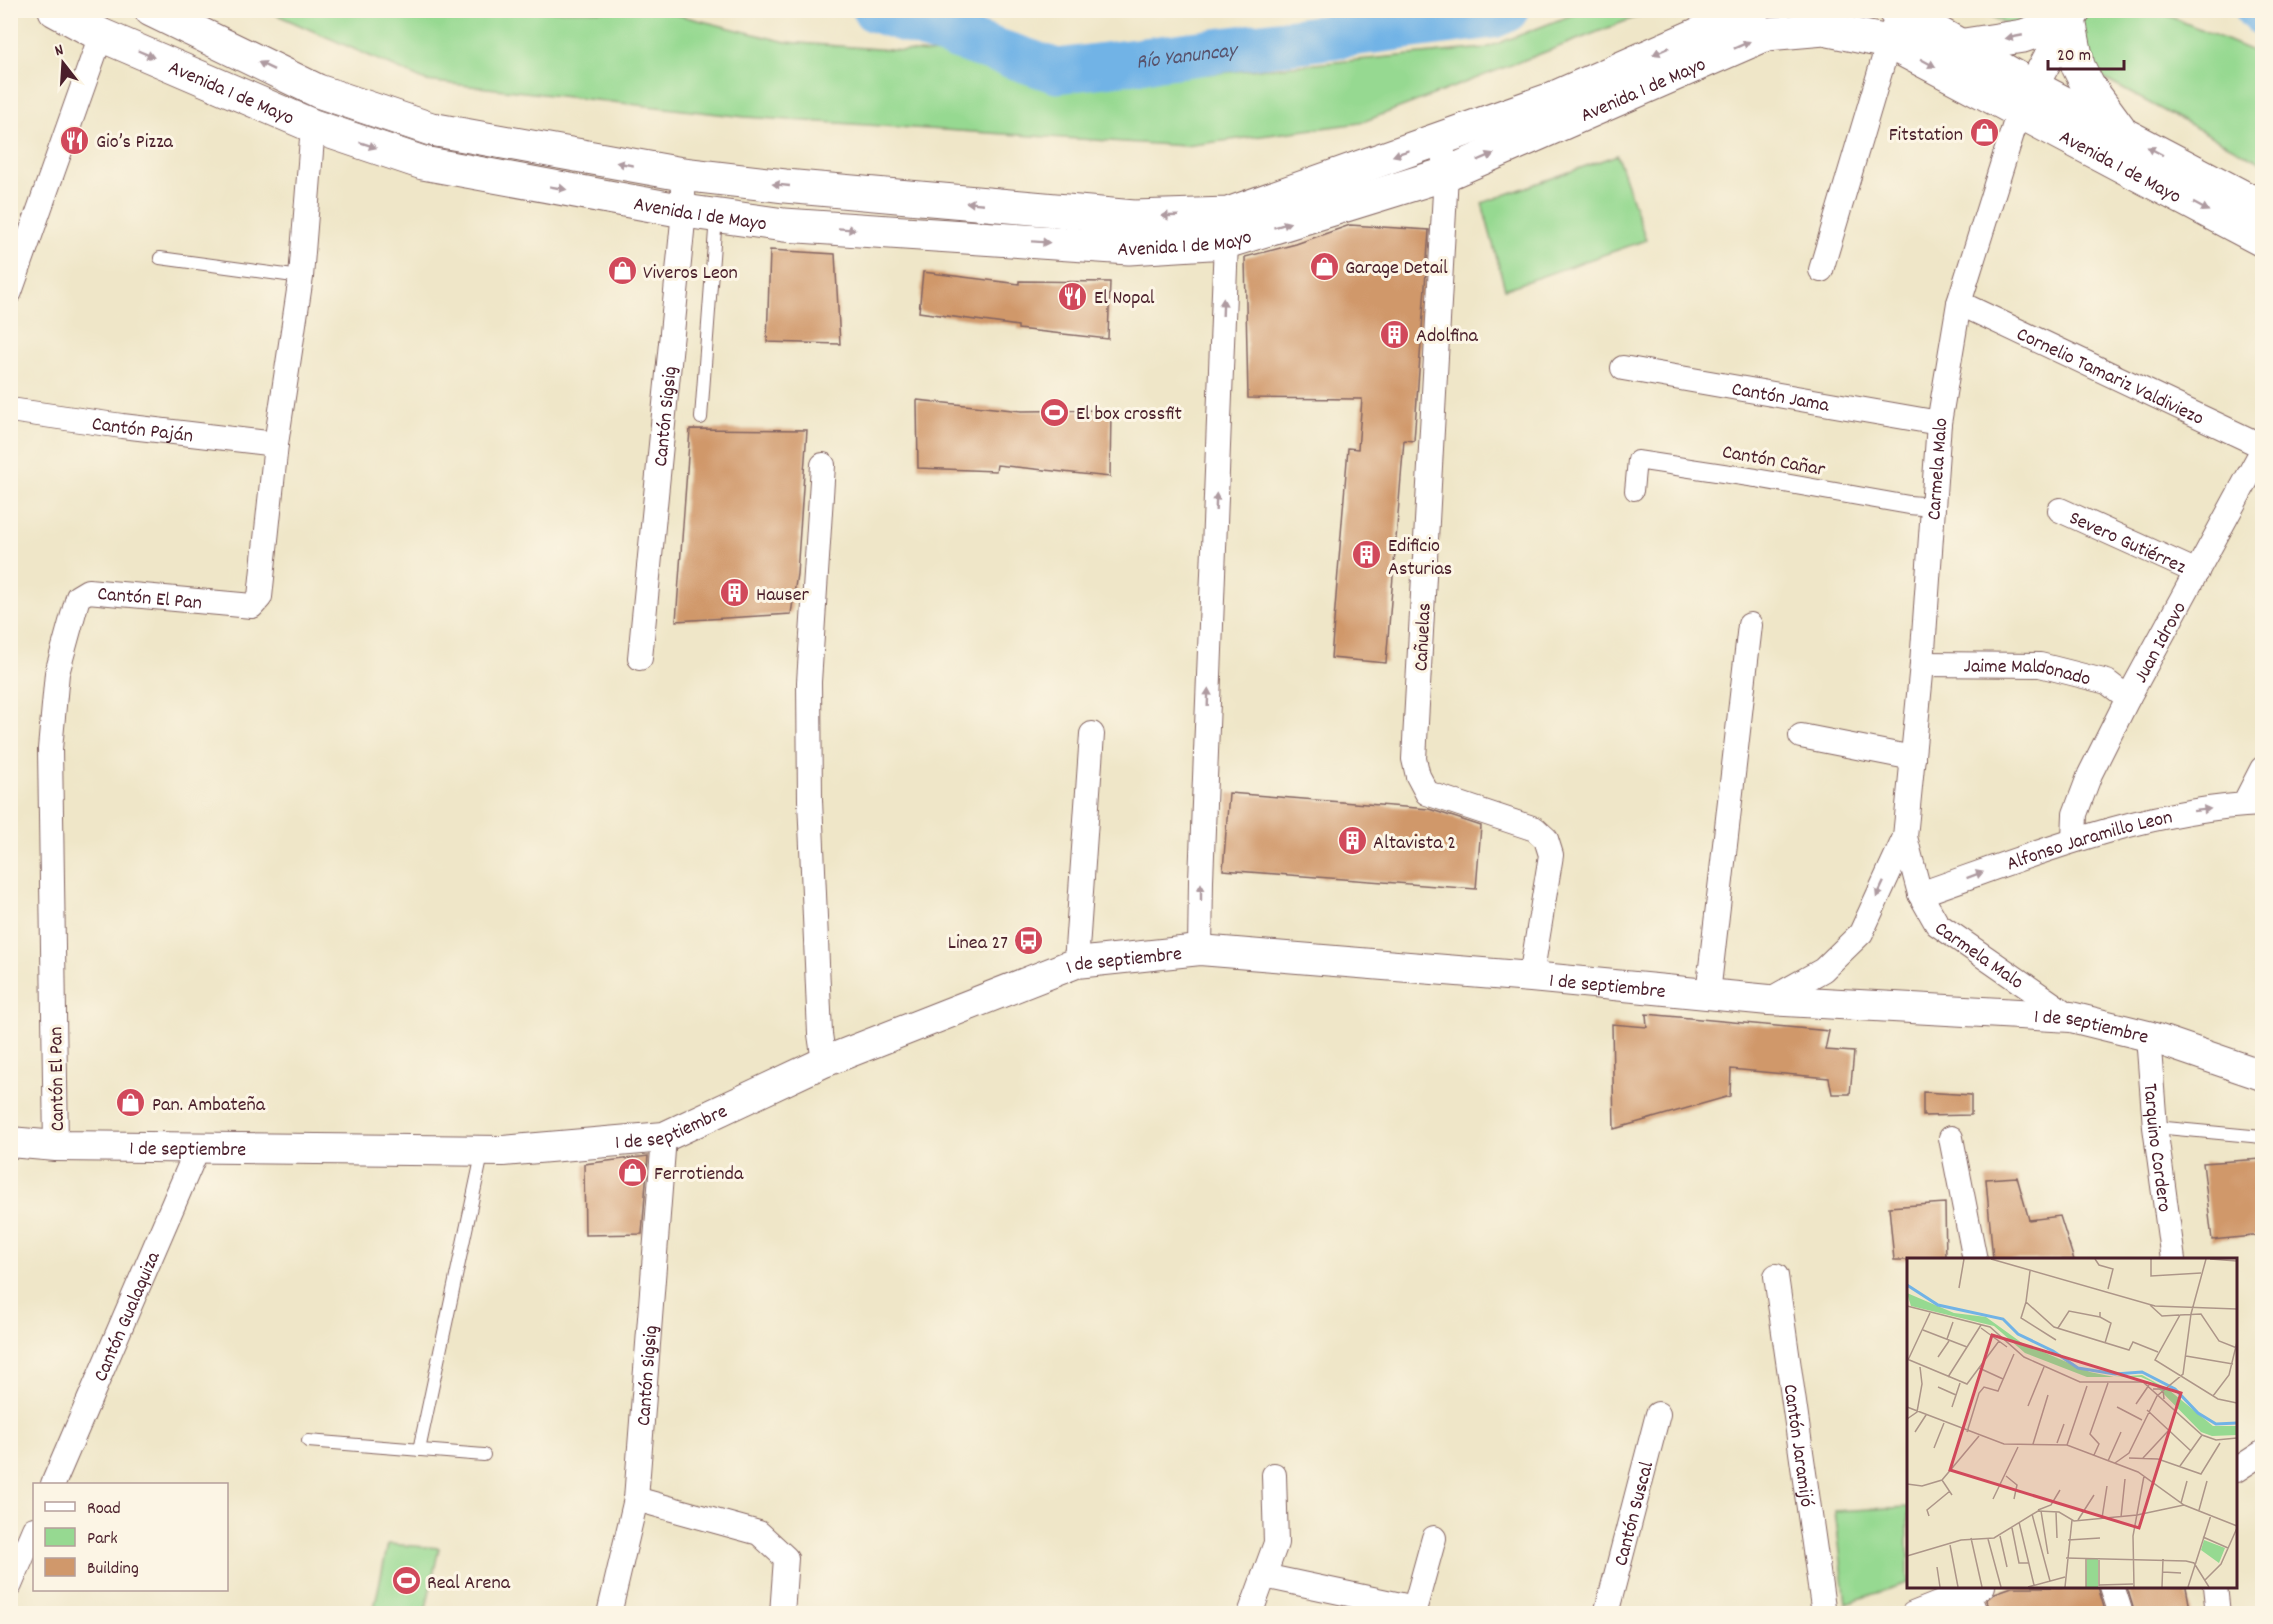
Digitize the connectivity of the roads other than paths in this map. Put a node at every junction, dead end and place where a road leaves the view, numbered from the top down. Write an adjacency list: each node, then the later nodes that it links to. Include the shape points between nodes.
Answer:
1 (55, 10): 7 (main road, Avenida 1 de Mayo)
2 (151, 10): 14 (main road, Avenida 1 de Mayo, one-way to 2, via 431,129 318,91)
3 (1753, 10): 13 (main road, Avenida 1 de Mayo, one-way to 13, via 1549,100)
4 (1894, 10): 5 (main road, Avenida 1 de Mayo)
5 (1899, 11): 8 (street); 9 (main road, Avenida 1 de Mayo)
6 (2073, 15): 9 (main road, one-way to 9, via 2023,36); 10 (street); 12 (main road, via 2078,66)
7 (101, 35): 11 (main road, Avenida 1 de Mayo, one-way to 11); 23 (street)
8 (1888, 42): 10 (main road, Avenida 1 de Mayo, one-way to 10); 15 (main road, Avenida 1 de Mayo, one-way to 8, via 1767,34 1824,29); 21 (street)
9 (1958, 46): 10 (main road, Avenida 1 de Mayo)
10 (2025, 99): 12 (main road, Avenida 1 de Mayo); 18 (main road, Avenida 1 de Mayo, one-way to 18); 24 (street, Carmela Malo)
11 (313, 126): 17 (main road, Avenida 1 de Mayo, one-way to 17, via 423,163); 22 (street, Cantón El Pan)
12 (2123, 134): 16 (main road, Avenida 1 de Mayo, one-way to 12)
13 (1441, 139): 14 (main road, Avenida 1 de Mayo, one-way to 14, via 1228,214 1134,217); 15 (street, Cañuelas)
14 (682, 174): 17 (street, Cantón Sigsig)
15 (1446, 174): 19 (main road, Avenida 1 de Mayo, one-way to 15); 51 (street, Cañuelas, via 1414,759 1427,793 1535,829 1546,839 1551,855)
16 (2262, 207)
17 (700, 213): 19 (main road, Avenida 1 de Mayo, one-way to 19, via 784,225 1129,248); 27 (lane); 38 (street, Cantón Sigsig)
18 (2262, 240)
19 (1226, 242): 49 (street, one-way to 19)
20 (160, 258): 22 (lane)
21 (1821, 270)
22 (300, 276): 29 (street, Cantón El Pan)
23 (10, 292)
24 (1959, 303): 28 (street, Carmela Malo); 30 (street, Cornelio Tamariz Valdiviezo)
25 (1623, 368): 28 (street, Cantón Jama)
26 (10, 410): 29 (street, Cantón Paján)
27 (700, 418)
28 (1939, 423): 34 (street, Carmela Malo)
29 (276, 444): 63 (street, Cantón El Pan, via 260,597 252,606 88,591 78,597 57,673 50,749)
30 (2262, 446)
31 (2262, 452): 36 (street, Juan Idrovo)
32 (823, 465): 56 (street, via 808,682)
33 (1634, 491): 34 (street, Cantón Cañar, via 1637,460)
34 (1933, 507): 39 (street, Carmela Malo)
35 (2060, 510): 36 (street, Severo Gutiérrez)
36 (2197, 572): 40 (street, Juan Idrovo)
37 (1750, 625): 52 (street)
38 (640, 658)
39 (1922, 664): 40 (street, Jaime Maldonado, via 2040,666 2107,682); 43 (street, Carmela Malo)
40 (2128, 698): 47 (street, Juan Idrovo, via 2090,774 2075,814)
41 (1092, 734): 50 (street)
42 (1801, 736): 43 (street)
43 (1913, 758): 46 (street, Carmela Malo)
44 (2262, 769): 45 (street)
45 (2253, 804): 47 (street, Alfonso Jaramillo Leon, one-way to 45, via 2174,813)
46 (1905, 837): 48 (street, Carmela Malo); 53 (street, Carmela Malo, one-way to 53, via 1861,933 1823,970)
47 (2074, 840): 48 (street, Alfonso Jaramillo Leon, one-way to 47)
48 (1920, 894): 54 (street, Carmela Malo, via 1937,924)
49 (1200, 950): 50 (street, 1 de septiembre); 51 (street, 1 de septiembre)
50 (1076, 963): 56 (street, 1 de septiembre)
51 (1531, 977): 52 (street, 1 de septiembre)
52 (1708, 994): 53 (street, 1 de septiembre)
53 (1769, 1000): 54 (street, 1 de septiembre)
54 (2071, 1017): 55 (street, 1 de septiembre)
55 (2148, 1036): 57 (street, 1 de septiembre); 58 (street, Tarquino Cordero)
56 (824, 1062): 59 (street, 1 de septiembre)
57 (2262, 1076)
58 (2155, 1127): 60 (lane); 67 (street, Tarquino Cordero)
59 (664, 1137): 65 (street, 1 de septiembre); 77 (street, Cantón Sigsig)
60 (2262, 1137)
61 (1951, 1138): 66 (street)
62 (10, 1142): 63 (street, 1 de septiembre)
63 (56, 1146): 64 (street, 1 de septiembre)
64 (198, 1147): 65 (street, 1 de septiembre); 76 (street, Cantón Gualaquiza)
65 (483, 1150): 71 (lane)
66 (1974, 1258)
67 (2173, 1258)
68 (1776, 1276): 90 (street, Cantón Jaramijó)
69 (1658, 1414): 89 (street, Cantón Suscal)
70 (308, 1441): 71 (lane)
71 (420, 1450): 73 (lane)
72 (2262, 1453): 74 (street)
73 (484, 1455)
74 (2237, 1469)
75 (1274, 1475): 80 (street, via 1276,1543)
76 (54, 1483)
77 (636, 1499): 86 (street, Cantón Sigsig); 87 (street, via 759,1533 786,1558)
78 (33, 1531): 81 (street)
79 (1434, 1538): 85 (street)
80 (1264, 1576): 85 (street); 88 (street)
81 (10, 1585)
82 (2112, 1588): 92 (street)
83 (2215, 1588): 93 (street)
84 (1976, 1598): 91 (street)
85 (1414, 1611)
86 (609, 1614)
87 (782, 1614)
88 (1250, 1614)
89 (1606, 1614)
90 (1824, 1614)
91 (1913, 1614)
92 (2121, 1614)
93 (2218, 1614)

